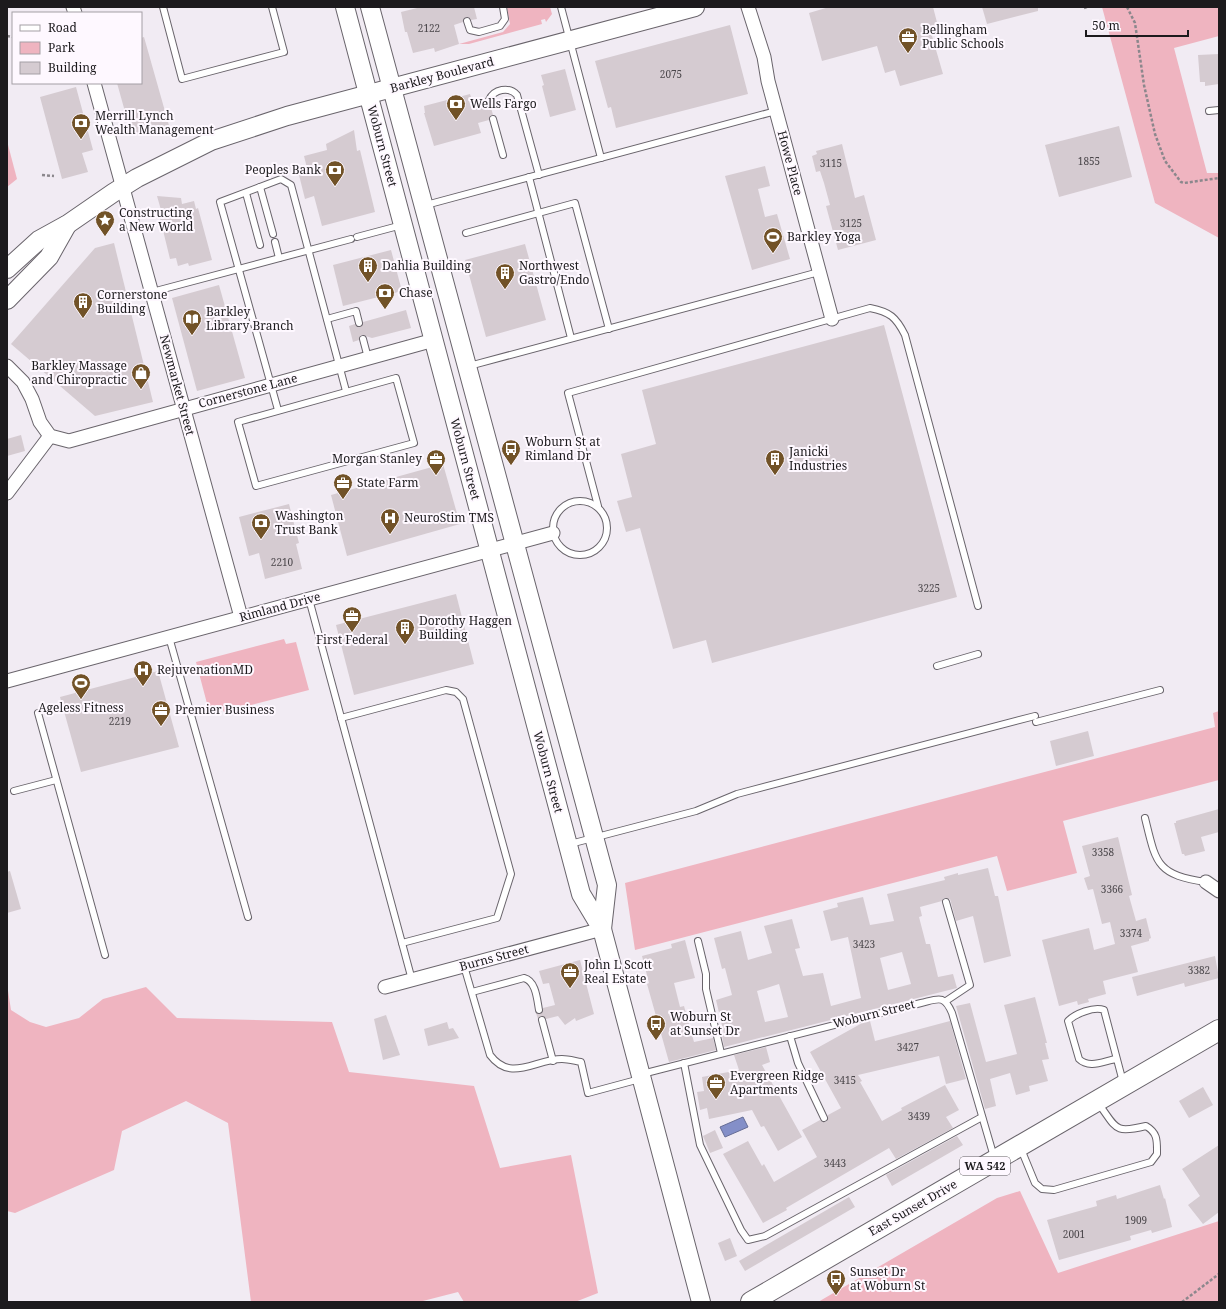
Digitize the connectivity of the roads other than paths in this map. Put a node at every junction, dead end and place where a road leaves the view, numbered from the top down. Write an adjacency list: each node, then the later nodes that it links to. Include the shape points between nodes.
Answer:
1 (163, 7): 2 (lane, via 182,79 284,52)
2 (272, 7)
3 (345, 7): 13 (main road, Woburn Street)
4 (370, 7): 12 (main road, Woburn Street)
5 (561, 7): 10 (lane)
6 (695, 7): 10 (main road, Barkley Boulevard)
7 (748, 7): 16 (street, Howe Place, via 764,57)
8 (504, 10): 9 (lane, via 505,19 500,26 479,32 470,30)
9 (468, 21)
10 (570, 40): 12 (main road, Barkley Boulevard); 20 (lane)
11 (94, 84): 23 (street, Newmarket Street)
12 (392, 88): 13 (main road, Barkley Boulevard); 26 (main road, Woburn Street)
13 (369, 94): 23 (main road, Barkley Boulevard, via 287,116 211,142); 29 (main road, Woburn Street)
14 (489, 100): 21 (lane, via 494,93 513,90 519,100)
15 (1219, 110): 17 (lane)
16 (776, 111): 20 (lane); 38 (street, Howe Place)
17 (1209, 111)
18 (493, 119): 19 (lane)
19 (503, 155)
20 (601, 158): 21 (lane)
21 (539, 175): 22 (lane)
22 (529, 178): 26 (lane); 27 (lane)
23 (123, 187): 28 (main road, Barkley Boulevard); 39 (street, Newmarket Street)
24 (260, 187): 25 (lane); 31 (lane); 34 (lane, via 281,179 291,185)
25 (246, 193): 33 (lane); 36 (lane, via 220,202)
26 (424, 206): 51 (main road, Woburn Street)
27 (538, 213): 30 (lane); 44 (lane, via 575,203); 45 (lane)
28 (68, 224): 37 (main road, Barkley Boulevard, via 39,240); 40 (main road, Barkley Boulevard, via 49,257)
29 (403, 225): 34 (lane); 47 (main road, Woburn Street)
30 (466, 233)
31 (273, 234)
32 (275, 242): 35 (lane)
33 (260, 245)
34 (308, 250): 35 (lane); 41 (lane)
35 (279, 258): 36 (lane)
36 (238, 268): 39 (lane); 52 (lane)
37 (7, 269)
38 (819, 272): 42 (street, Howe Place); 44 (lane)
39 (152, 292): 54 (street, Newmarket Street)
40 (7, 300)
41 (327, 319): 43 (lane, via 356,311); 50 (lane)
42 (832, 319): 58 (lane, via 568,393); 63 (lane, via 870,308 885,311 898,321 905,335)
43 (359, 323)
44 (609, 329): 45 (lane)
45 (572, 338): 51 (lane)
46 (363, 339): 48 (lane)
47 (434, 340): 48 (street, Cornerstone Lane); 61 (main road, Woburn Street)
48 (368, 358): 50 (street, Cornerstone Lane)
49 (7, 366): 56 (street, via 23,382 40,422)
50 (339, 366): 52 (street, Cornerstone Lane); 53 (lane)
51 (467, 366): 60 (main road, Woburn Street)
52 (271, 385): 54 (street, Cornerstone Lane); 55 (lane)
53 (346, 391): 55 (lane); 55 (lane, via 396,378 414,443 256,486 238,422)
54 (184, 409): 56 (street, Cornerstone Lane, via 69,441); 64 (street, Newmarket Street)
55 (278, 410)
56 (50, 436): 57 (street)
57 (7, 493)
58 (598, 506): 59 (lane, via 583,500 566,504 555,516); 59 (lane, via 607,520 608,529 607,537 595,551 578,555 569,553 562,548)
59 (553, 532): 60 (street, Rimland Drive)
60 (515, 543): 61 (street, Rimland Drive); 75 (main road, Woburn Street)
61 (490, 550): 62 (street, Rimland Drive); 76 (main road, Woburn Street)
62 (309, 599): 64 (street, Rimland Drive); 71 (lane)
63 (978, 606)
64 (242, 617): 65 (street, Rimland Drive)
65 (169, 637): 68 (street, Rimland Drive); 80 (lane)
66 (978, 654): 67 (lane)
67 (937, 666)
68 (7, 681)
69 (1160, 690): 75 (lane, via 737,794 696,811)
70 (38, 713): 72 (lane)
71 (341, 718): 83 (lane); 83 (lane, via 446,690 460,695 463,698 511,874 497,918)
72 (56, 780): 73 (lane); 84 (lane)
73 (14, 791)
74 (1145, 818): 77 (lane, via 1154,856 1163,868 1187,879)
75 (594, 837): 76 (lane); 81 (main road, Woburn Street, via 607,885)
76 (568, 844): 81 (main road, Woburn Street, via 581,894)
77 (1206, 882): 78 (street)
78 (1219, 891)
79 (946, 902): 89 (lane, via 970,985)
80 (248, 917)
81 (602, 929): 85 (street, Burns Street); 98 (main road, Woburn Street)
82 (698, 941): 94 (lane)
83 (402, 943): 86 (lane)
84 (105, 955)
85 (464, 966): 86 (street, Burns Street); 88 (lane)
86 (412, 980): 87 (street, Burns Street)
87 (385, 987)
88 (472, 992): 90 (lane, via 528,979 532,983); 96 (lane, via 490,1055 497,1064 512,1069)
89 (946, 1001): 93 (lane, Woburn Street, via 937,999); 101 (lane, via 952,1012)
90 (540, 1010)
91 (542, 1020): 96 (lane)
92 (1219, 1030): 99 (main road, East Sunset Drive / WA 542)
93 (790, 1036): 94 (lane, Woburn Street); 102 (lane, via 798,1064)
94 (721, 1054): 97 (lane, Woburn Street)
95 (1116, 1059): 95 (lane, via 1104,1010 1099,1008 1074,1015 1068,1021 1079,1059 1083,1063 1090,1065); 99 (lane)
96 (553, 1061): 98 (lane, via 562,1059 581,1062 588,1092)
97 (684, 1063): 98 (lane, Woburn Street); 101 (lane, via 700,1145 748,1240 765,1236)
98 (641, 1076): 105 (main road, Woburn Street)
99 (1124, 1086): 100 (main road, East Sunset Drive / WA 542)
100 (1097, 1101): 103 (main road, East Sunset Drive / WA 542); 103 (lane, via 1116,1127 1125,1131 1146,1126 1153,1130 1157,1136 1157,1154 1151,1162 1054,1190 1042,1189 1035,1183)
101 (982, 1117): 104 (lane)
102 (824, 1118)
103 (1020, 1146): 104 (main road, East Sunset Drive / WA 542)
104 (995, 1161): 106 (main road, East Sunset Drive / WA 542)
105 (701, 1302)
106 (751, 1302)

